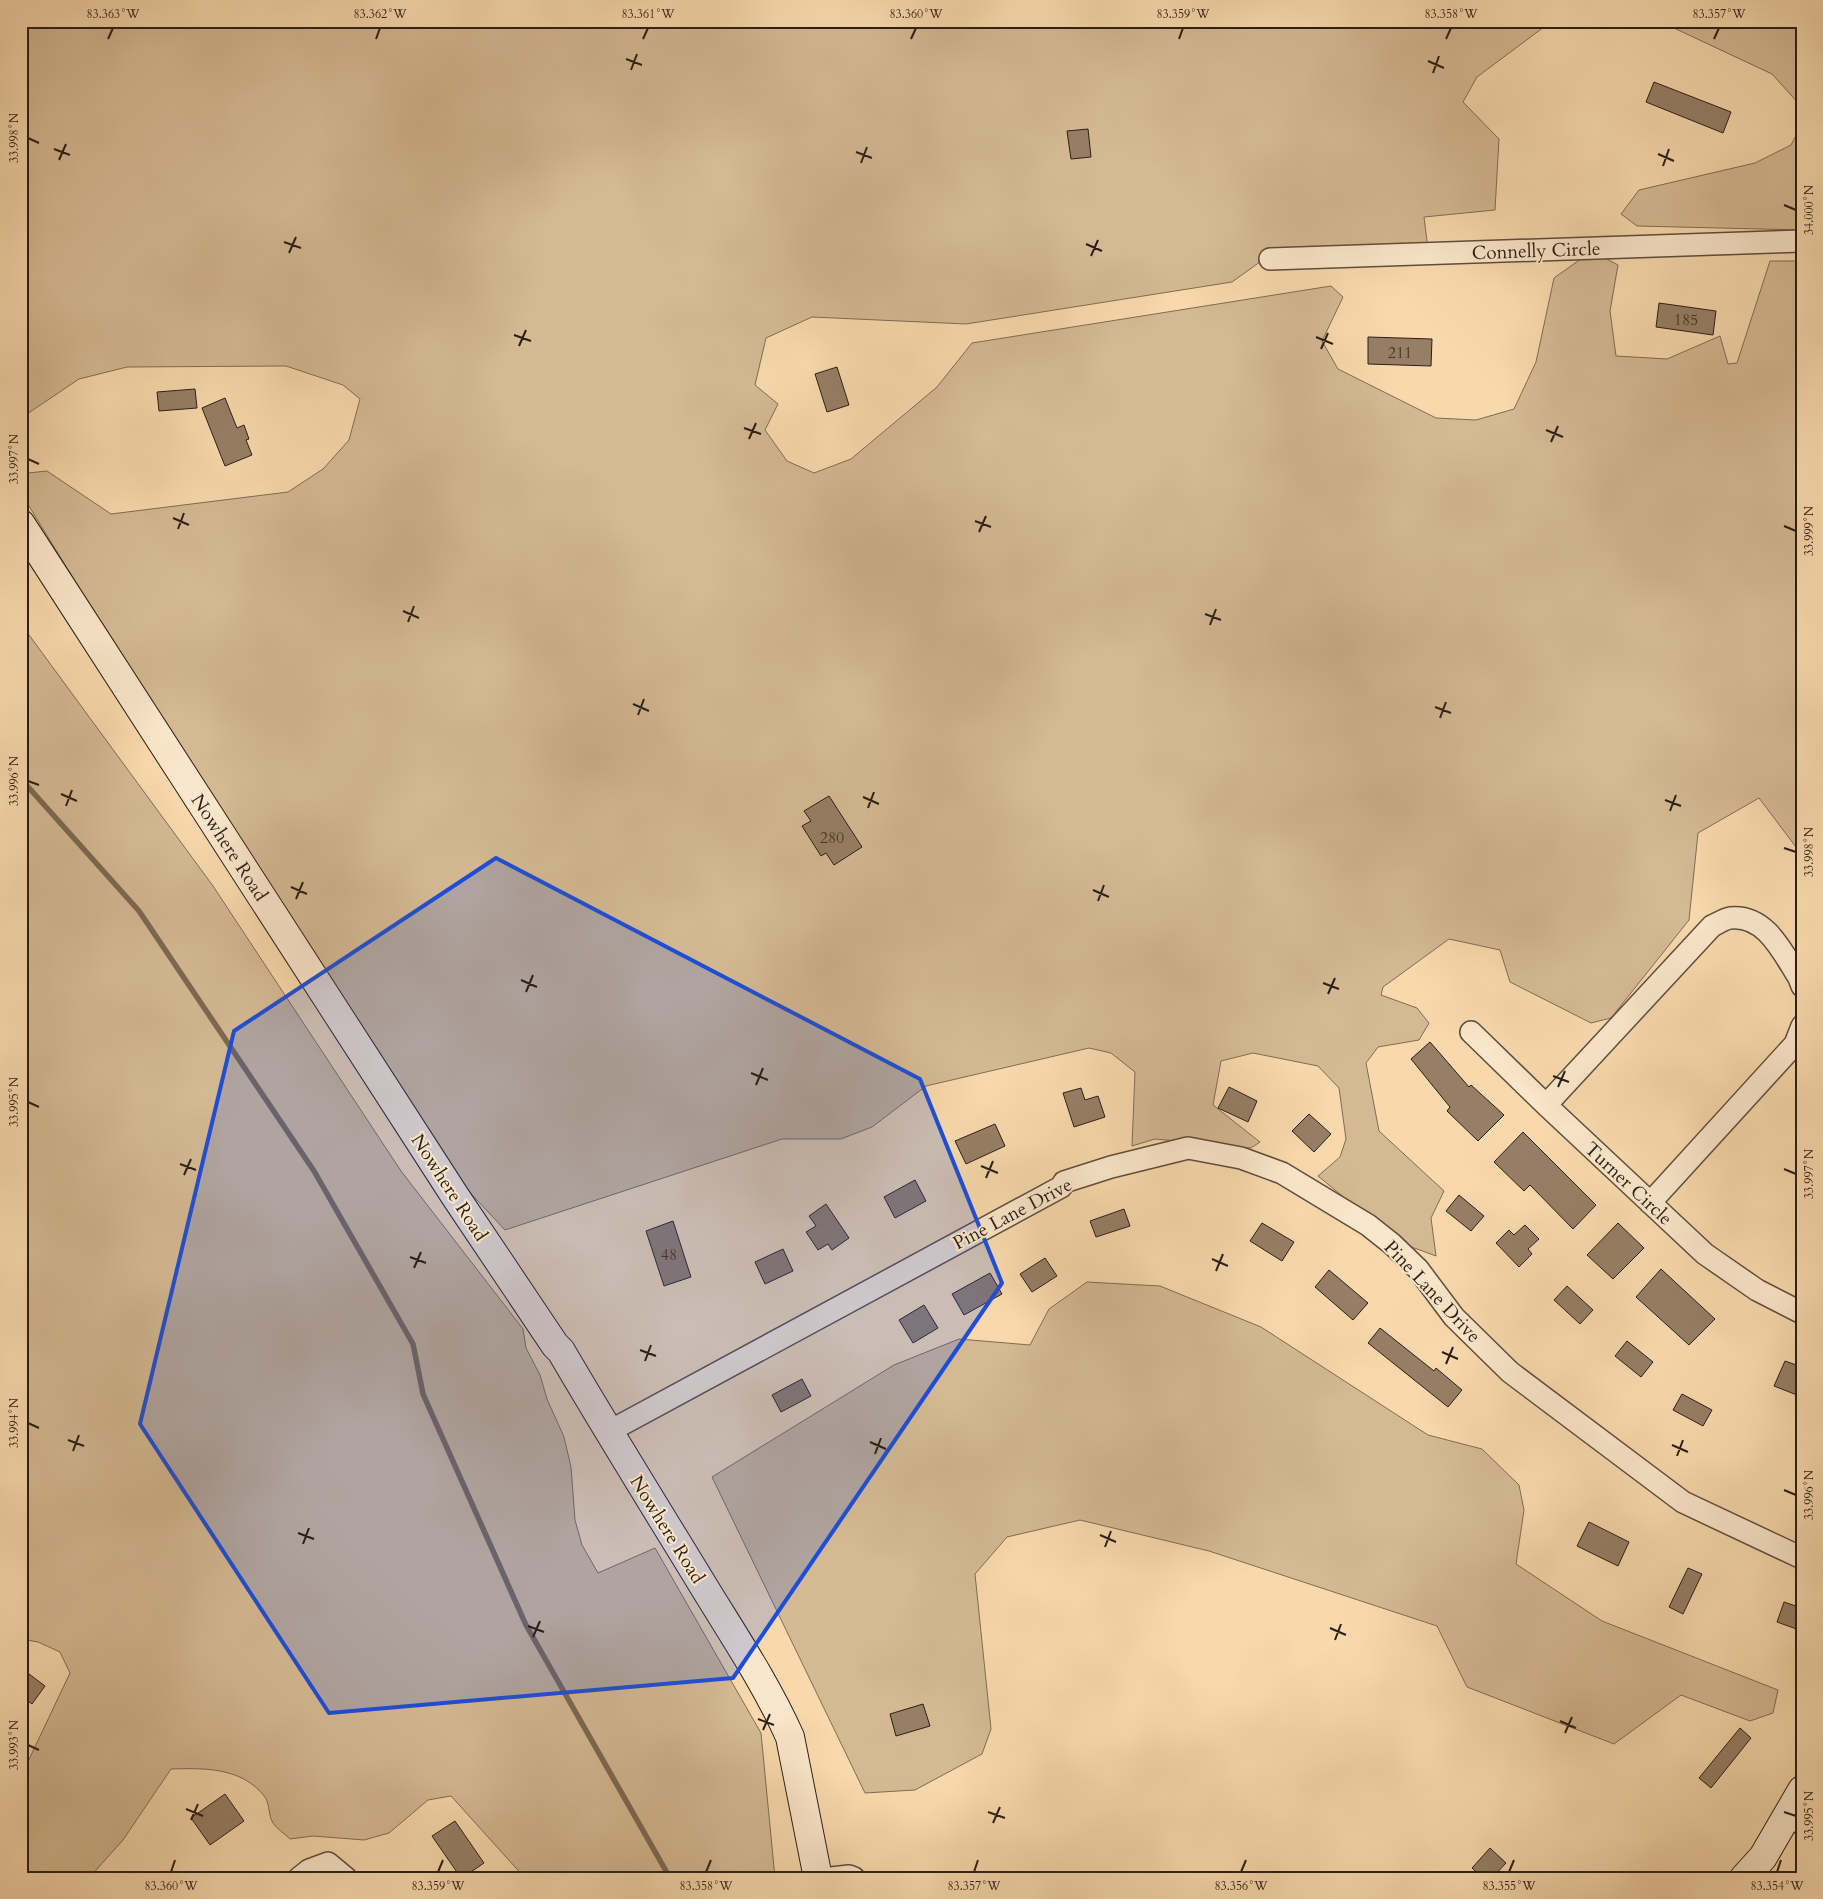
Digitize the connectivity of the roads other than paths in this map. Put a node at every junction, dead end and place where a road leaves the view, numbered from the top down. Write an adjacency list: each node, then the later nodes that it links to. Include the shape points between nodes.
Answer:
1 (1802, 240): 2 (street, Connelly Circle)
2 (1270, 259)
3 (21, 524): 10 (street, Nowhere Road, via 455,1196 561,1351)
4 (1802, 986): 7 (street, via 1800,978 1769,933 1751,920 1729,918 1712,926)
5 (1802, 1026): 8 (street, via 1795,1044)
6 (1471, 1032): 7 (street, Turner Circle)
7 (1546, 1105): 8 (street, Turner Circle)
8 (1650, 1203): 9 (street, Turner Circle, via 1705,1254 1756,1290)
9 (1802, 1314)
10 (608, 1432): 11 (street, Pine Lane Drive, via 1061,1187 1064,1182 1188,1148 1241,1158 1282,1173 1368,1225 1418,1269 1454,1316 1510,1372 1683,1502); 16 (street, Nowhere Road, via 748,1658 790,1737)
11 (1802, 1558)
12 (1802, 1790): 13 (street)
13 (1793, 1825): 19 (street)
14 (299, 1878): 15 (street, via 328,1863)
15 (346, 1878)
16 (818, 1878)
17 (831, 1878): 18 (street)
18 (854, 1878)
19 (1744, 1878)

